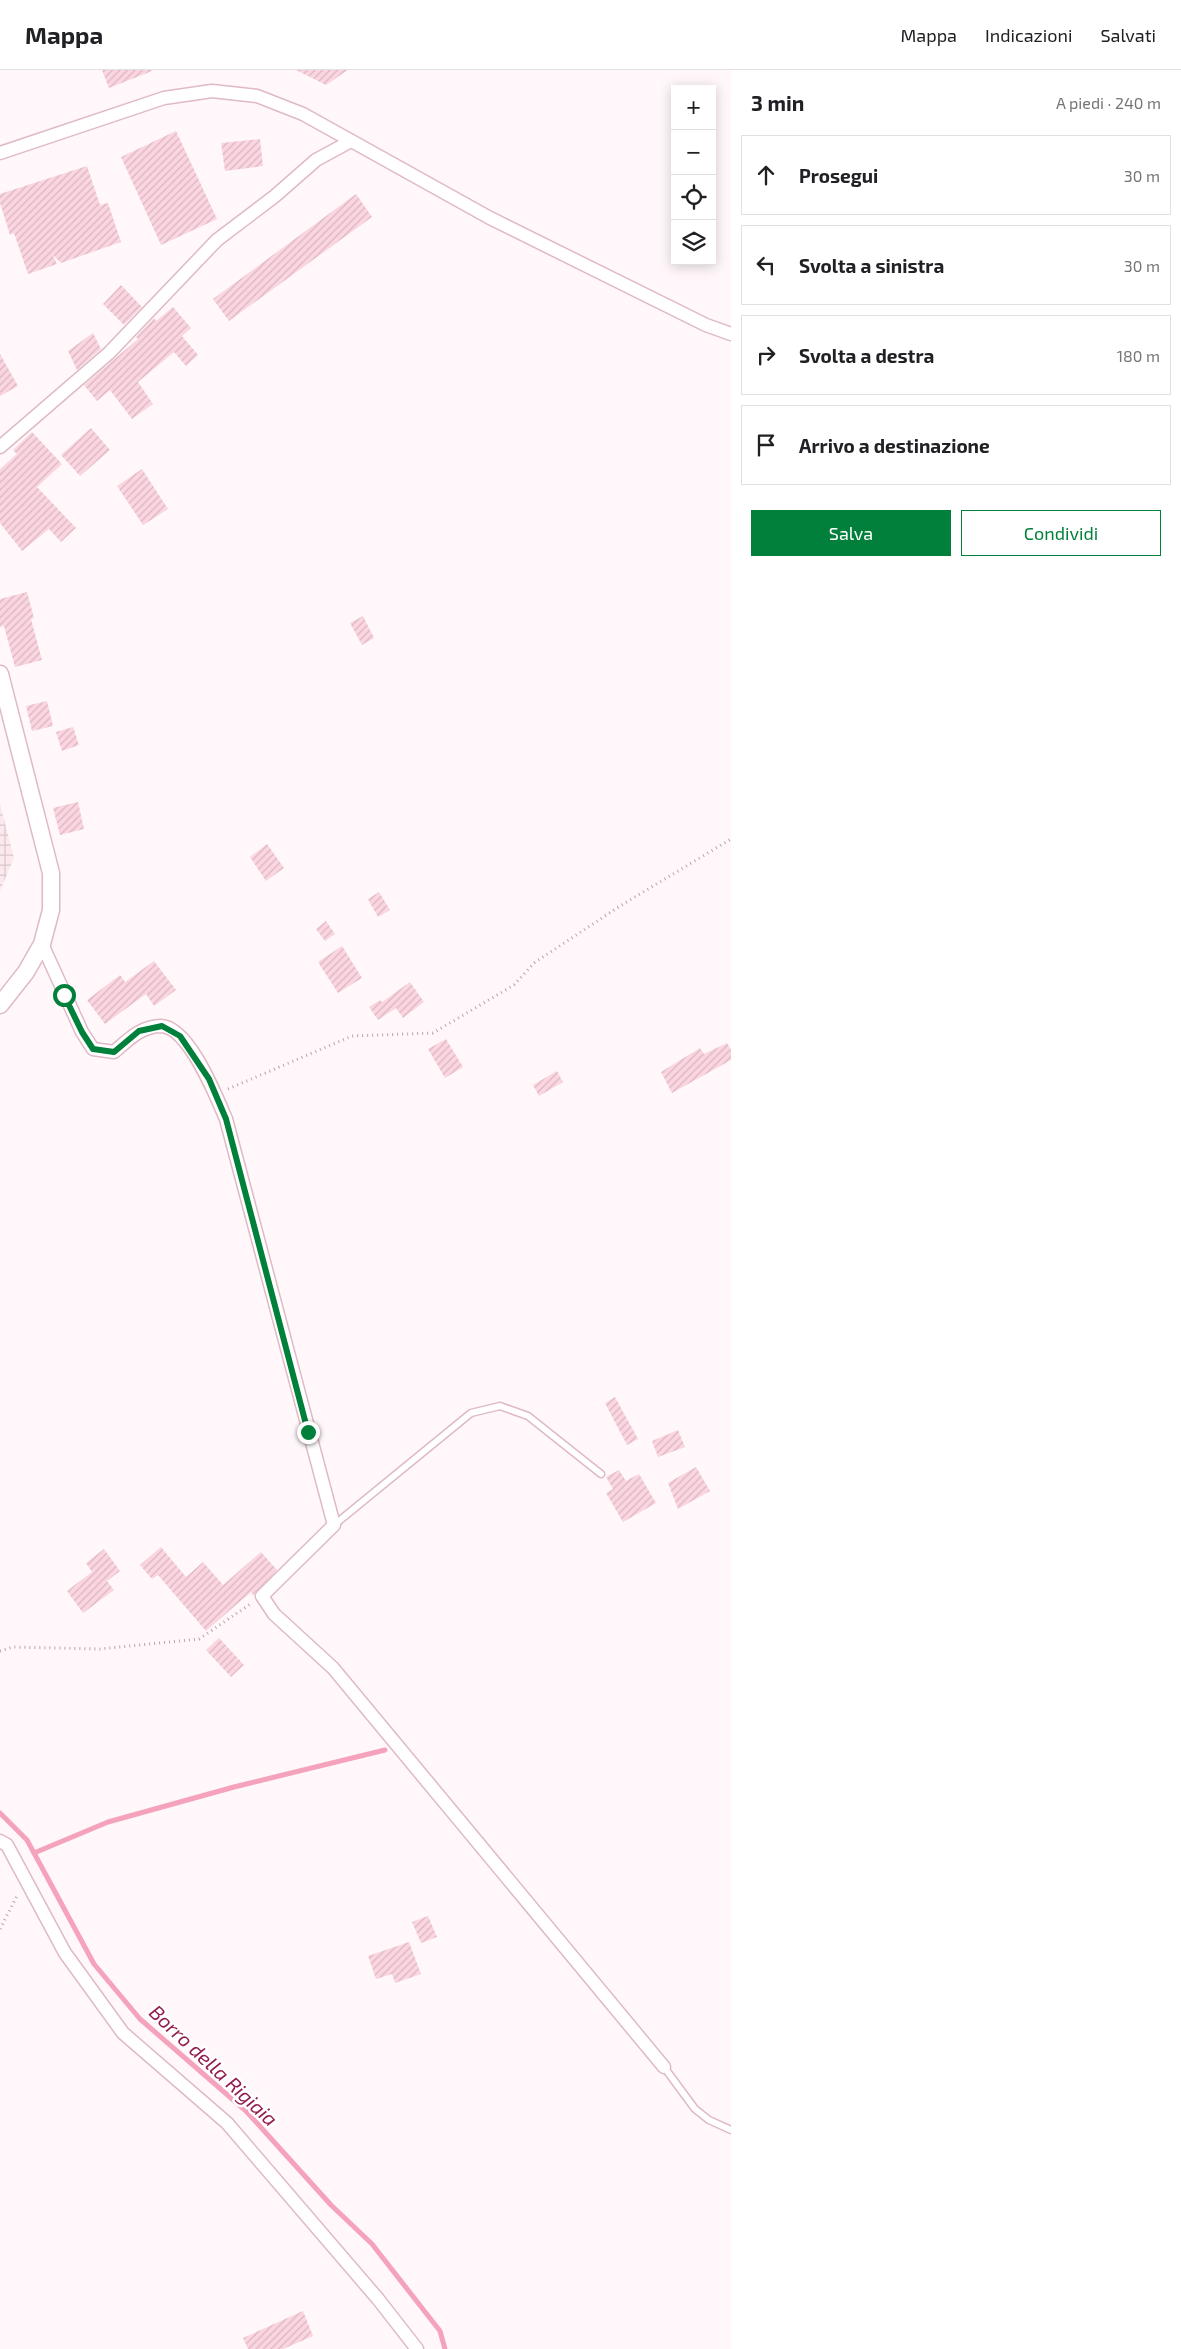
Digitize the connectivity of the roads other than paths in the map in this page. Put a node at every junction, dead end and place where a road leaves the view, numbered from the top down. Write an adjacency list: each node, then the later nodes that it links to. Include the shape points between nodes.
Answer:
1 (351, 141): 2 (street, via 303,114 257,96 212,91 164,98); 3 (street, via 498,222 706,325); 4 (street, via 316,160 217,240 109,353)
2 (0, 153)
3 (731, 334)
4 (0, 446)
5 (0, 674): 6 (street, via 51,873 51,910)
6 (42, 944): 7 (street, via 26,972); 9 (street, via 93,1049 114,1052 139,1031 162,1026 180,1036 209,1079 226,1119)
7 (0, 1005)
8 (601, 1474): 9 (lane, via 528,1416 500,1406 471,1413)
9 (334, 1525): 11 (street, via 262,1596 274,1614 333,1668)
10 (0, 1841): 13 (street, via 7,1845 65,1953 124,2032 227,2123)
11 (664, 2067): 12 (lane, via 695,2109)
12 (731, 2130)
13 (417, 2349)

